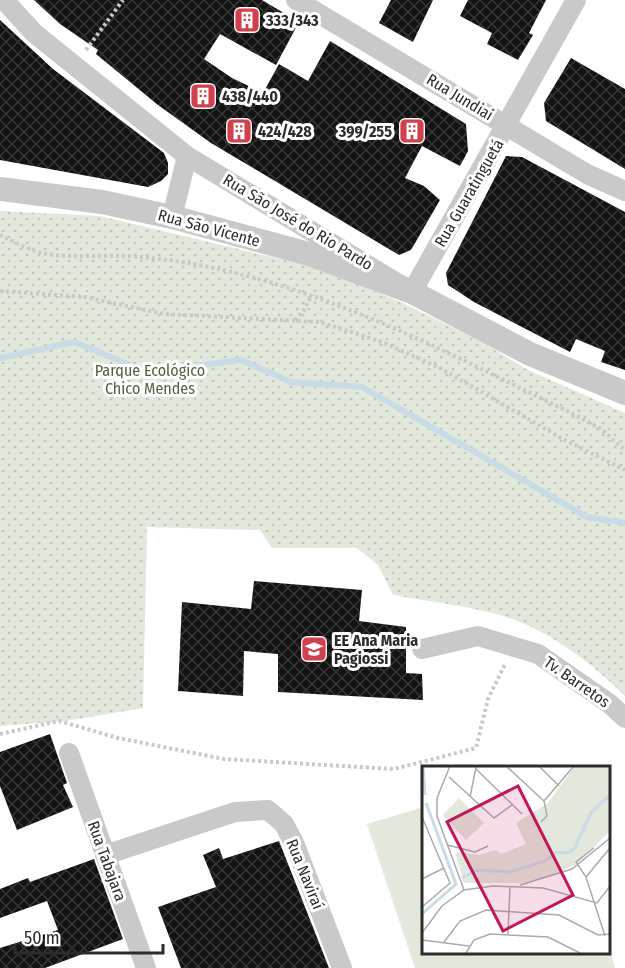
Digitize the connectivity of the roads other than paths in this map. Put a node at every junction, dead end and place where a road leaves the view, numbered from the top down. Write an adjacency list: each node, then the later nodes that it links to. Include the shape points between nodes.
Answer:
1 (4, 0): 5 (street, Rua São José do Rio Pardo, via 34,33)
2 (296, 0): 4 (street, Rua Jundiai)
3 (576, 0): 4 (street, Rua Guaratinguetá)
4 (508, 125): 7 (street, Rua Jundiai, via 588,174); 9 (street, Rua Guaratinguetá)
5 (187, 156): 8 (street); 9 (street, Rua São José do Rio Pardo)
6 (0, 189): 8 (street, Rua São Vicente, via 102,202)
7 (625, 191)
8 (172, 217): 9 (street, Rua São Vicente, via 309,254)
9 (412, 292): 10 (street, Rua São José do Rio Pardo, via 530,354)
10 (625, 393)
11 (422, 649): 12 (street, Tv. Barretos, via 478,636 538,654)
12 (625, 718)
13 (69, 753): 14 (street, Rua Tabajara)
14 (105, 855): 15 (street, Rua Tabajara); 16 (street, Rua Naviraí, via 235,812 268,810 284,824 295,845)
15 (146, 968)
16 (342, 968)

